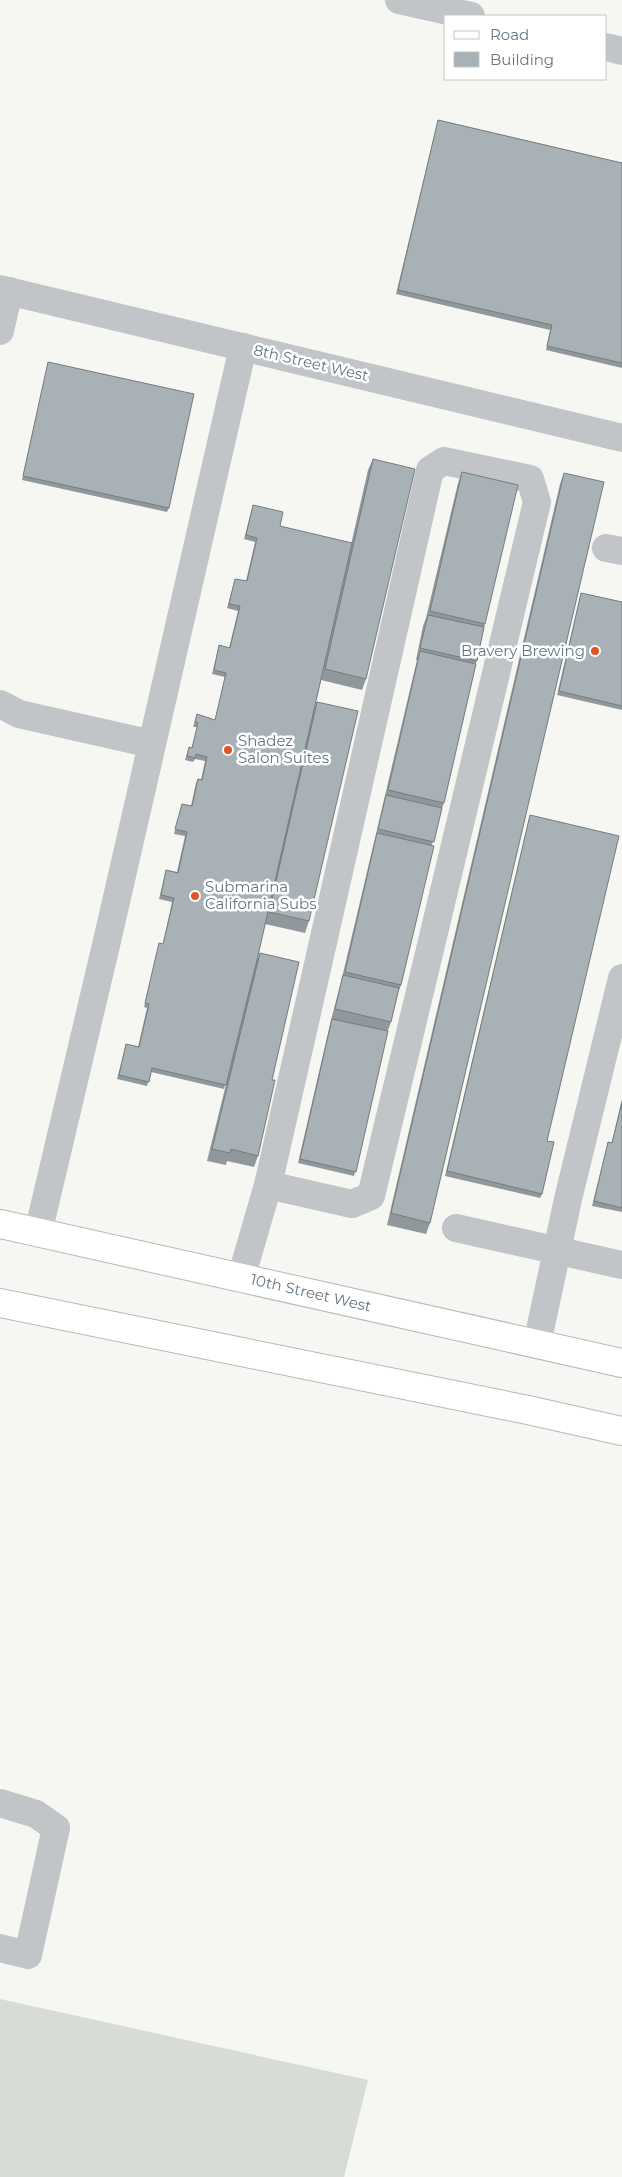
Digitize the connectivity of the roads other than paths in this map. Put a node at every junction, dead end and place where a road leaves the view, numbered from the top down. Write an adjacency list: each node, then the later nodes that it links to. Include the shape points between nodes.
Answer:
1 (399, 0): 2 (street)
2 (466, 15)
3 (607, 47): 4 (street)
4 (622, 50)
5 (4, 290): 6 (street); 7 (street, 8th Street West)
6 (0, 331)
7 (243, 347): 8 (street, 8th Street West); 10 (street)
8 (622, 438)
9 (0, 704): 10 (street, via 19,714)
10 (152, 744): 15 (street)
11 (622, 978): 16 (street)
12 (268, 1185): 12 (street, via 430,470 444,461 530,478 537,502 371,1196 352,1204); 18 (street)
13 (0, 1224): 15 (main road, 10th Street West)
14 (456, 1228): 16 (street)
15 (38, 1232): 18 (main road, 10th Street West)
16 (557, 1250): 17 (street); 20 (street)
17 (622, 1264)
18 (241, 1278): 20 (main road, 10th Street West)
19 (0, 1303): 22 (main road)
20 (538, 1344): 21 (main road, 10th Street West)
21 (622, 1363)
22 (622, 1431)
23 (0, 1803): 24 (street, via 36,1814 56,1828 28,1955)
24 (0, 1948)

